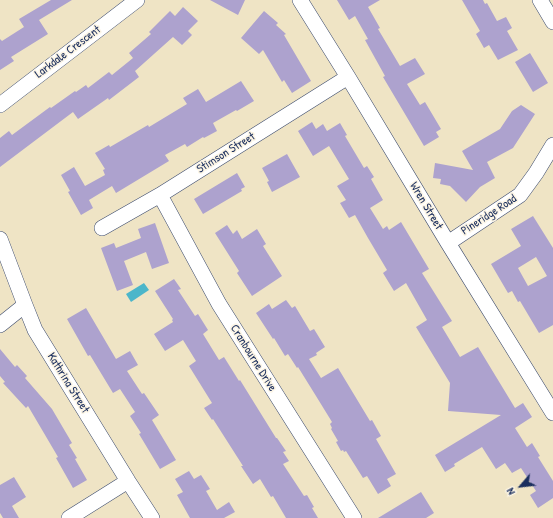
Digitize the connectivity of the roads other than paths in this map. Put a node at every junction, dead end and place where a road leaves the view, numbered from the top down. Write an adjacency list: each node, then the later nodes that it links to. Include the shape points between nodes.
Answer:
1 (137, 0): 6 (street, Larkdale Crescent)
2 (300, 0): 5 (street, Wren Street)
3 (540, 0): 4 (street)
4 (553, 22)
5 (348, 77): 8 (street, Stimson Street); 11 (street, Wren Street)
6 (0, 105)
7 (553, 145): 11 (street, Pineridge Road, via 520,195)
8 (160, 195): 9 (street, Stimson Street); 18 (street, Cranbourne Drive, via 219,304)
9 (102, 228)
10 (0, 239): 12 (street, Kathrina Street)
11 (448, 243): 14 (street, Wren Street)
12 (25, 305): 13 (street); 15 (street, Kathrina Street, via 35,330)
13 (0, 325)
14 (553, 413)
15 (128, 481): 16 (street); 17 (street, Kathrina Street)
16 (69, 518)
17 (152, 518)
18 (354, 518)

